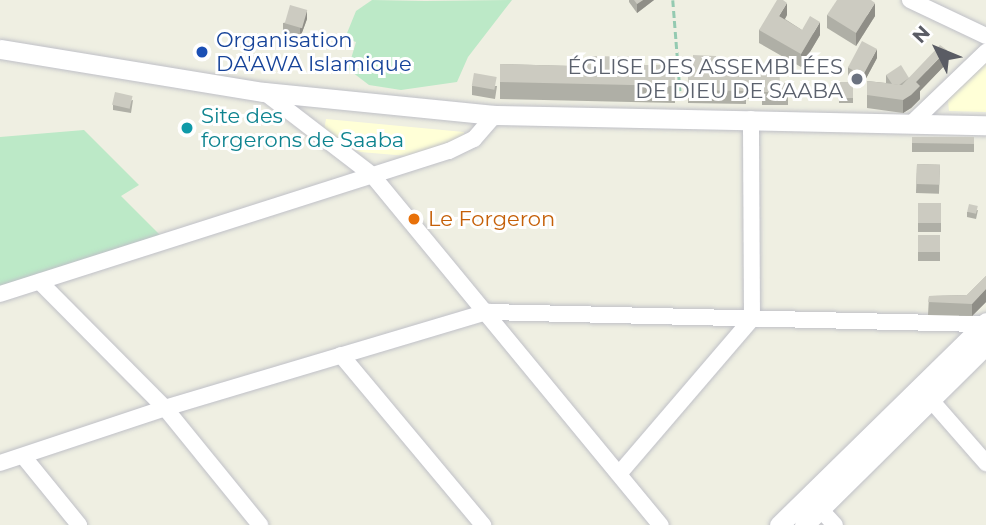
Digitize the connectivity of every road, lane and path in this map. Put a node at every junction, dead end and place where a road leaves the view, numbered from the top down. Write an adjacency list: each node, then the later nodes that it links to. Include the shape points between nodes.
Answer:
1 (673, 0): 8 (path)
2 (910, 0): 3 (street)
3 (986, 36)
4 (0, 49): 6 (street)
5 (986, 51): 10 (street)
6 (264, 92): 7 (street); 12 (street)
7 (495, 115): 8 (street); 12 (street, via 474,139)
8 (682, 118): 9 (street)
9 (751, 119): 10 (street); 16 (street)
10 (914, 121): 11 (street)
11 (986, 125)
12 (372, 175): 13 (street); 15 (street)
13 (40, 282): 14 (street); 21 (street)
14 (0, 294)
15 (488, 312): 16 (street); 19 (street); 25 (street)
16 (752, 319): 17 (street); 25 (street)
17 (985, 323): 20 (street)
18 (986, 345): 20 (street)
19 (341, 355): 21 (street); 29 (street)
20 (925, 393): 24 (street); 26 (street); 31 (street)
21 (165, 408): 22 (street); 28 (street)
22 (23, 456): 23 (street); 27 (street)
23 (0, 463)
24 (986, 463)
25 (619, 474): 30 (street)
26 (820, 509): 32 (street); 33 (street)
27 (79, 525)
28 (260, 525)
29 (483, 525)
30 (661, 525)
31 (779, 525)
32 (804, 525)
33 (835, 525)

